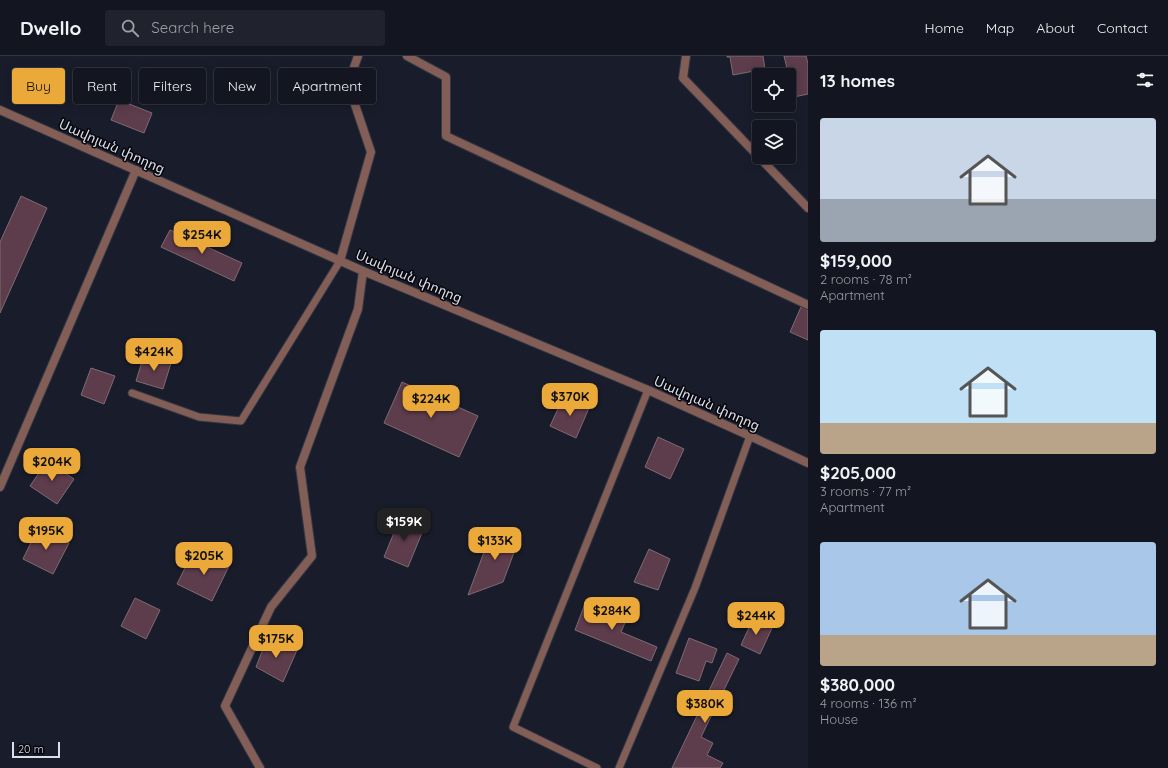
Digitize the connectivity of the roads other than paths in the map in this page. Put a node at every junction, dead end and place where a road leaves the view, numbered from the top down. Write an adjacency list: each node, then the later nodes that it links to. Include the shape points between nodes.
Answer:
1 (358, 56): 7 (street, via 348,84 371,152)
2 (407, 56): 9 (street, via 446,76 446,136)
3 (686, 56): 6 (street, via 683,78)
4 (0, 110): 5 (street, Սավոյան փողոց)
5 (136, 170): 7 (street, Սավոյան փողոց); 14 (street)
6 (808, 208)
7 (340, 261): 8 (street, Սավոյան փողոց); 11 (lane, via 241,421 199,416)
8 (363, 271): 10 (street, Սավոյան փողոց); 15 (street, via 358,310 300,467 312,556 271,607 225,706)
9 (808, 305)
10 (648, 390): 12 (street, Սավոյան փողոց); 16 (lane, via 513,727)
11 (132, 393)
12 (750, 436): 13 (street, Սավոյան փողոց); 17 (lane, via 695,588)
13 (808, 464)
14 (0, 487)
15 (260, 768)
16 (597, 768)
17 (619, 768)

